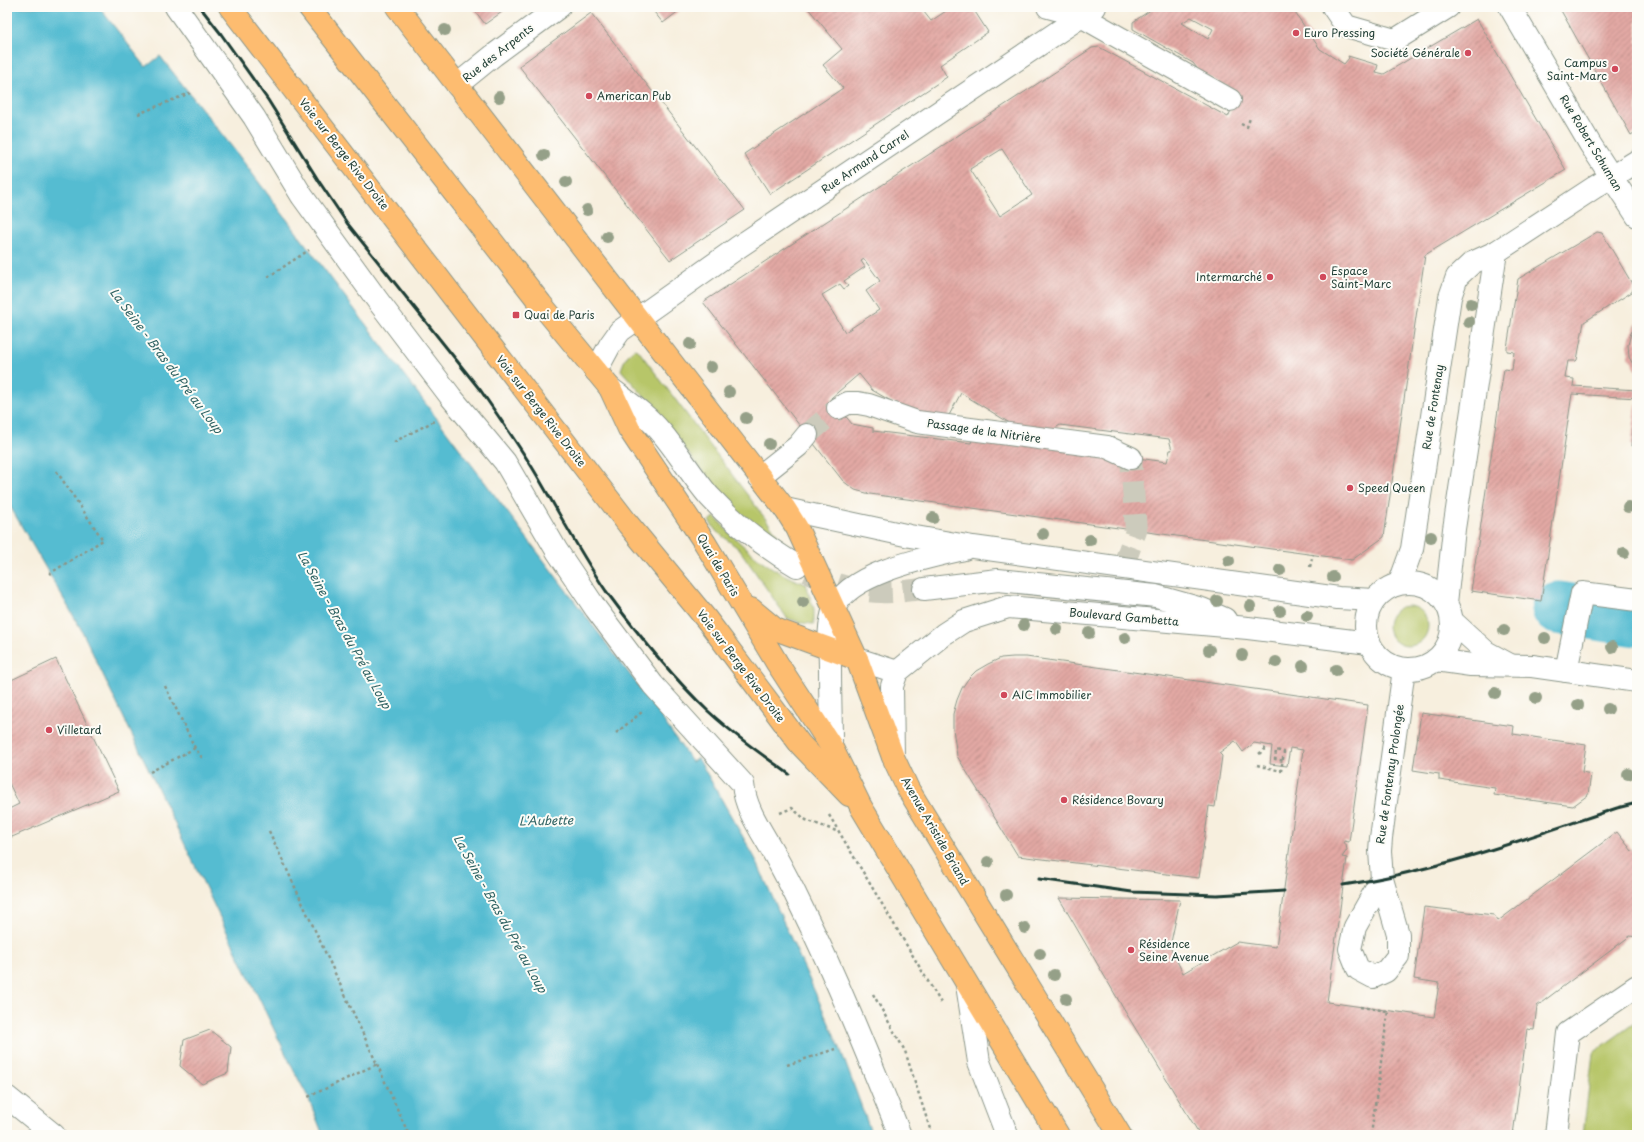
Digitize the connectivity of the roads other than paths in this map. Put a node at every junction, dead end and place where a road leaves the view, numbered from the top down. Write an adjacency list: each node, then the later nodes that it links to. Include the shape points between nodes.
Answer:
1 (176, 7): 52 (street, via 254,117 302,196 364,282 451,397 505,462 556,551 596,609 653,685 742,784 749,809 802,908 863,1041)
2 (230, 7): 46 (main road, Voie sur Berge Rive Droite, via 628,524 707,620 800,744)
3 (309, 7): 18 (main road, Quai de Paris)
4 (397, 7): 11 (main road)
5 (559, 7): 11 (street, Rue des Arpents)
6 (1048, 7): 10 (street)
7 (1333, 7): 8 (street, via 1346,26 1395,40)
8 (1448, 7)
9 (1510, 7): 14 (street, Rue Robert Schuman)
10 (1088, 11): 12 (street); 17 (street, Rue Armand Carrel, via 737,248)
11 (457, 85): 17 (main road)
12 (1230, 100)
13 (1637, 162): 14 (street, Rue de Fontenay)
14 (1610, 177): 15 (street, Rue Robert Schuman); 16 (street, Rue de Fontenay)
15 (1637, 216)
16 (1496, 252): 27 (street, Rue de Fontenay, via 1472,263 1457,277 1450,297 1412,549); 33 (street, via 1454,529)
17 (637, 319): 18 (street, Rue Armand Carrel, via 620,332 610,344); 23 (main road)
18 (596, 371): 19 (main road, Quai de Paris)
19 (610, 388): 26 (street, via 661,431 708,495 738,525 768,549); 29 (main road, Quai de Paris, via 629,430 705,542)
20 (838, 408): 22 (street, Passage de la Nitrière, via 858,403 918,422 1106,447)
21 (807, 435): 23 (street, via 798,446)
22 (1131, 458)
23 (759, 477): 24 (main road)
24 (785, 509): 25 (street); 32 (main road, Avenue Aristide Briand, via 797,528)
25 (973, 547): 30 (street, via 1331,597); 32 (street, via 921,559 872,576 843,595)
26 (797, 566)
27 (1400, 582): 30 (street, via 1386,588); 33 (street, via 1414,582 1438,593)
28 (924, 589): 34 (street, via 998,580 1156,596 1202,609)
29 (738, 598): 36 (main road, via 775,629); 44 (main road, Quai de Paris, via 776,663)
30 (1374, 600): 35 (street, via 1367,614 1365,629)
31 (1637, 600): 41 (street, via 1582,593)
32 (834, 608): 36 (street, via 829,633); 37 (main road, Avenue Aristide Briand)
33 (1449, 612): 38 (street, via 1452,633 1449,644); 39 (street, via 1486,652)
34 (1248, 628): 35 (street, Boulevard Gambetta); 42 (street, Boulevard Gambetta, via 1008,607 964,621)
35 (1369, 644): 40 (street, via 1378,656 1390,665)
36 (830, 648): 37 (main road); 44 (street)
37 (857, 659): 42 (street); 45 (main road, Avenue Aristide Briand)
38 (1436, 660): 39 (street, via 1471,665); 40 (street, via 1424,666)
39 (1511, 665): 41 (street)
40 (1404, 669): 47 (street, Rue de Fontenay Prolongée, via 1381,838)
41 (1566, 671): 43 (street)
42 (897, 672): 45 (street, via 892,686)
43 (1637, 681)
44 (831, 746): 46 (main road)
45 (893, 757): 55 (main road, Avenue Aristide Briand, via 908,789 941,844)
46 (861, 807): 48 (main road)
47 (1382, 879)
48 (967, 985): 53 (street, via 979,1062); 54 (main road)
49 (1637, 986): 56 (street, via 1568,1033)
50 (7, 1097): 51 (street)
51 (54, 1135)
52 (900, 1135)
53 (1007, 1135)
54 (1058, 1135)
55 (1120, 1135)
56 (1556, 1135)

